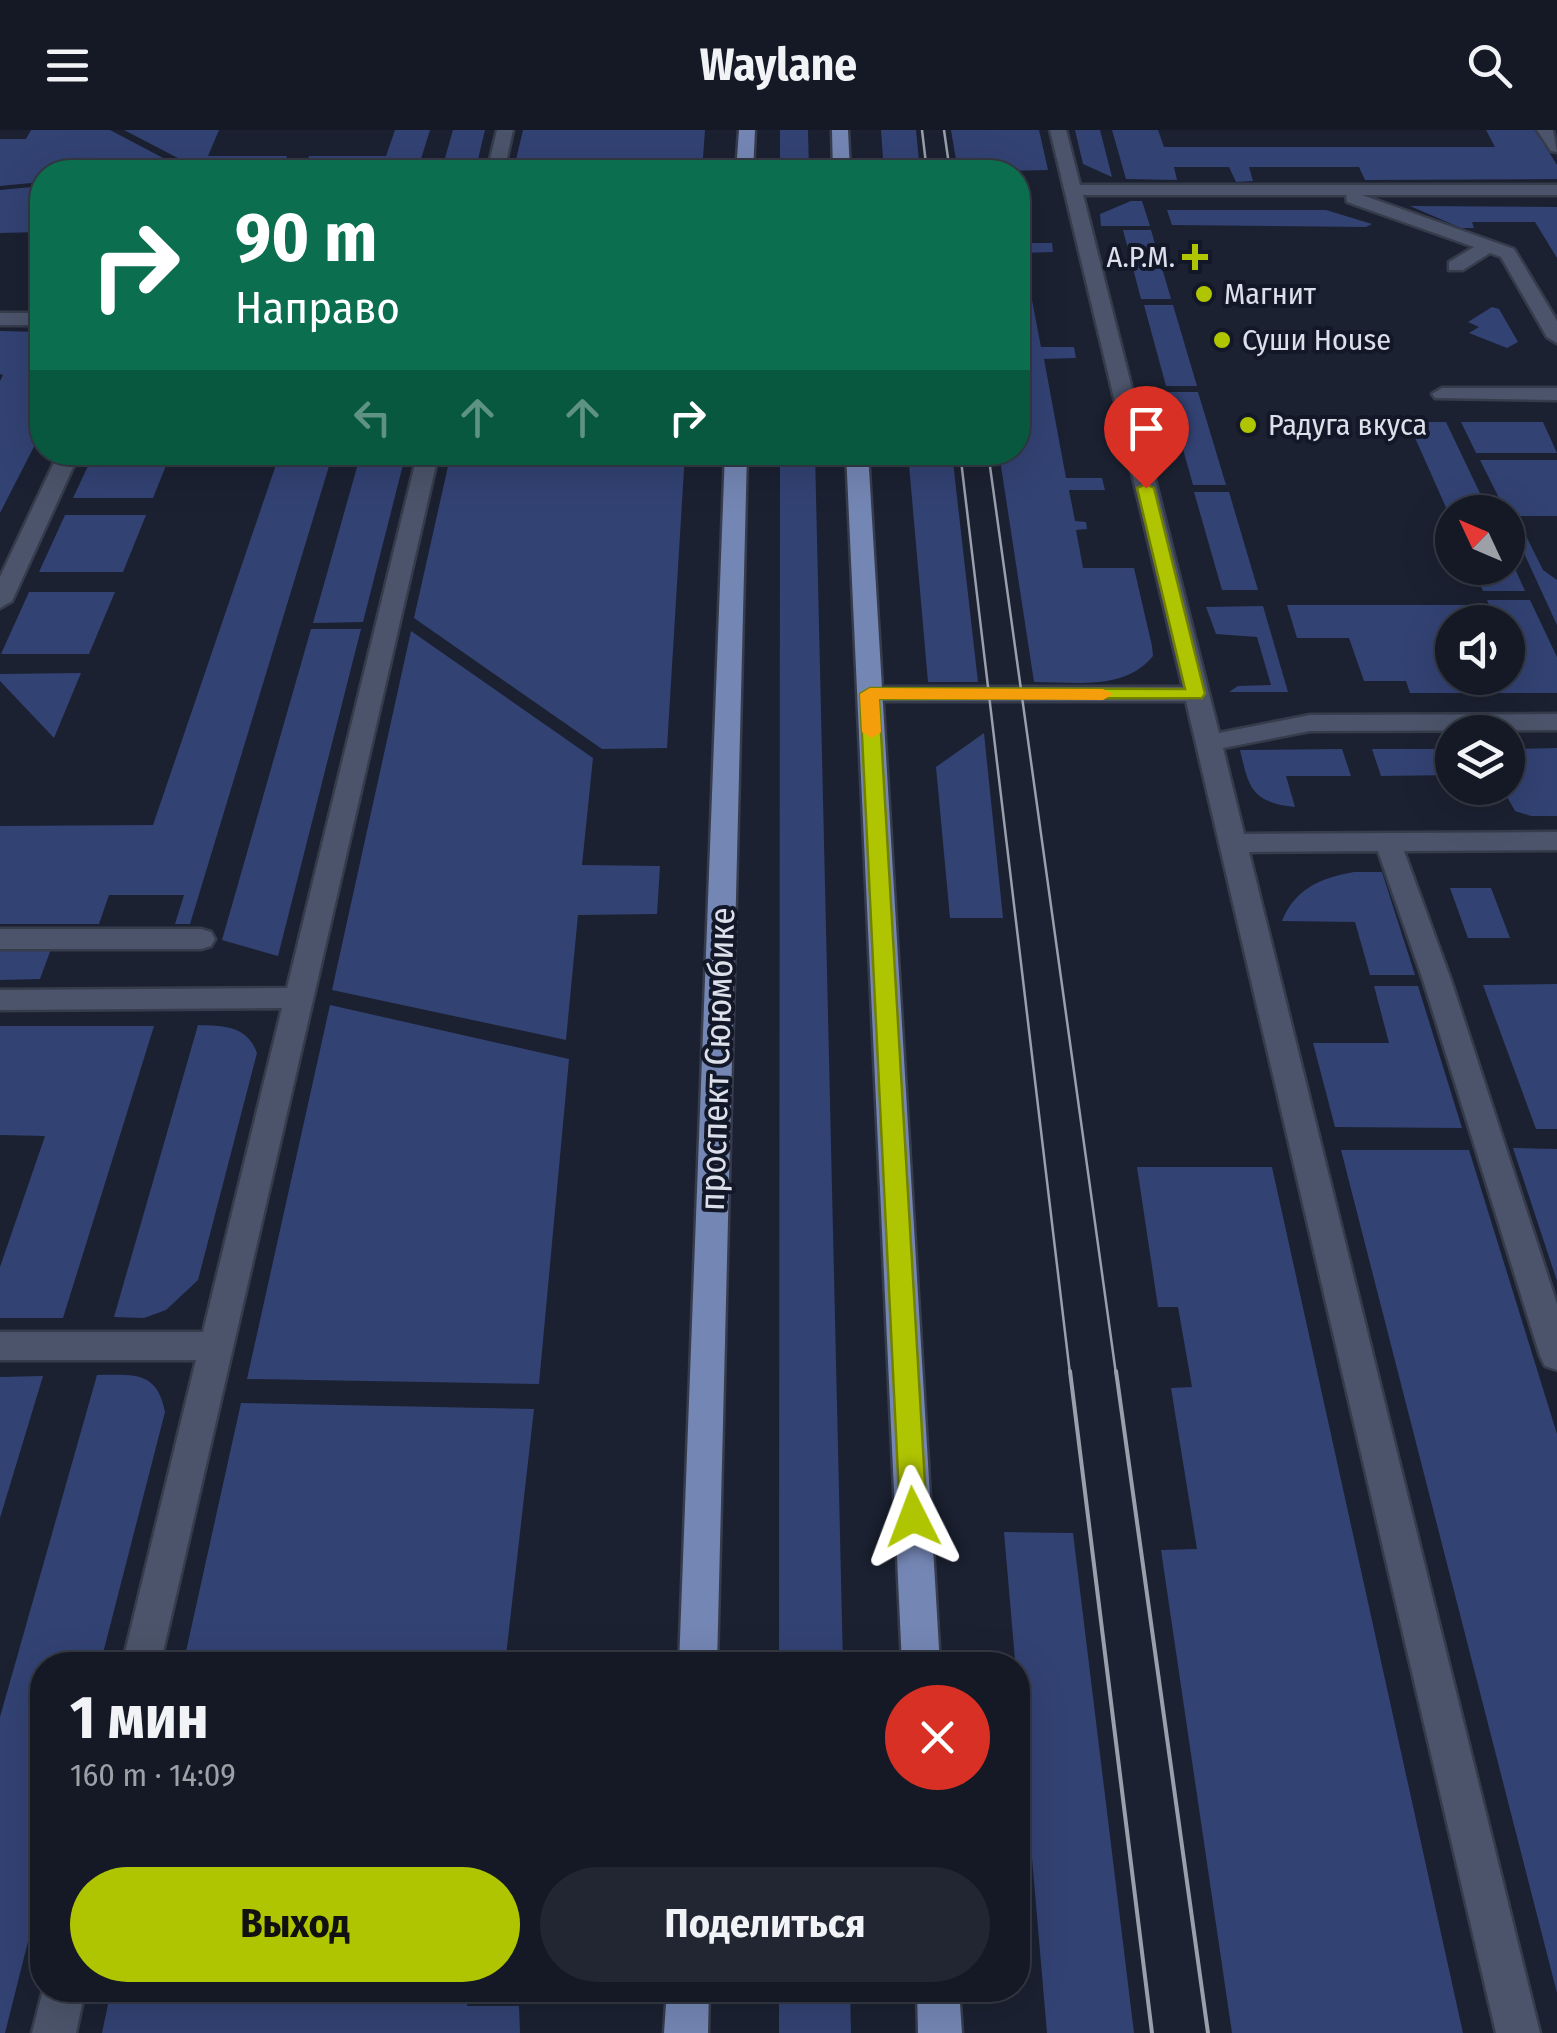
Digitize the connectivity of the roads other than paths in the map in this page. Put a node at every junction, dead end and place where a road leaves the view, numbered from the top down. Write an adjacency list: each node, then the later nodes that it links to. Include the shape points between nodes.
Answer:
1 (505, 130): 7 (street)
2 (746, 130): 8 (main road)
3 (840, 130): 9 (main road)
4 (1058, 130): 10 (street)
5 (1545, 130): 6 (street)
6 (1557, 147)
7 (498, 160)
8 (745, 160)
9 (841, 160)
10 (1072, 190): 11 (street); 26 (street)
11 (1330, 190): 12 (street); 13 (street)
12 (1557, 190)
13 (1488, 246): 14 (street); 17 (street, via 1508,252)
14 (1456, 266)
15 (0, 319): 16 (street)
16 (30, 319)
17 (1557, 337)
18 (1442, 394): 19 (street)
19 (1557, 394)
20 (64, 465): 24 (street)
21 (426, 465): 34 (street)
22 (736, 465): 40 (main road, проспект Сююмбике)
23 (858, 465): 25 (main road)
24 (0, 601)
25 (870, 694): 26 (street); 41 (main road)
26 (1196, 694): 28 (street)
27 (1557, 722): 28 (street, via 1310,723)
28 (1208, 743): 29 (street)
29 (1232, 842): 30 (street); 48 (street)
30 (1388, 842): 31 (street); 38 (street)
31 (1557, 842)
32 (200, 938): 33 (street)
33 (0, 939)
34 (299, 998): 35 (street); 37 (street)
35 (0, 1000)
36 (0, 1346): 37 (street)
37 (217, 1346): 39 (street)
38 (1557, 1356)
39 (144, 1652)
40 (698, 1652)
41 (920, 1652)
42 (61, 2002): 45 (street)
43 (687, 2002): 46 (main road)
44 (939, 2002): 47 (main road)
45 (54, 2033)
46 (686, 2033)
47 (940, 2033)
48 (1518, 2033)

